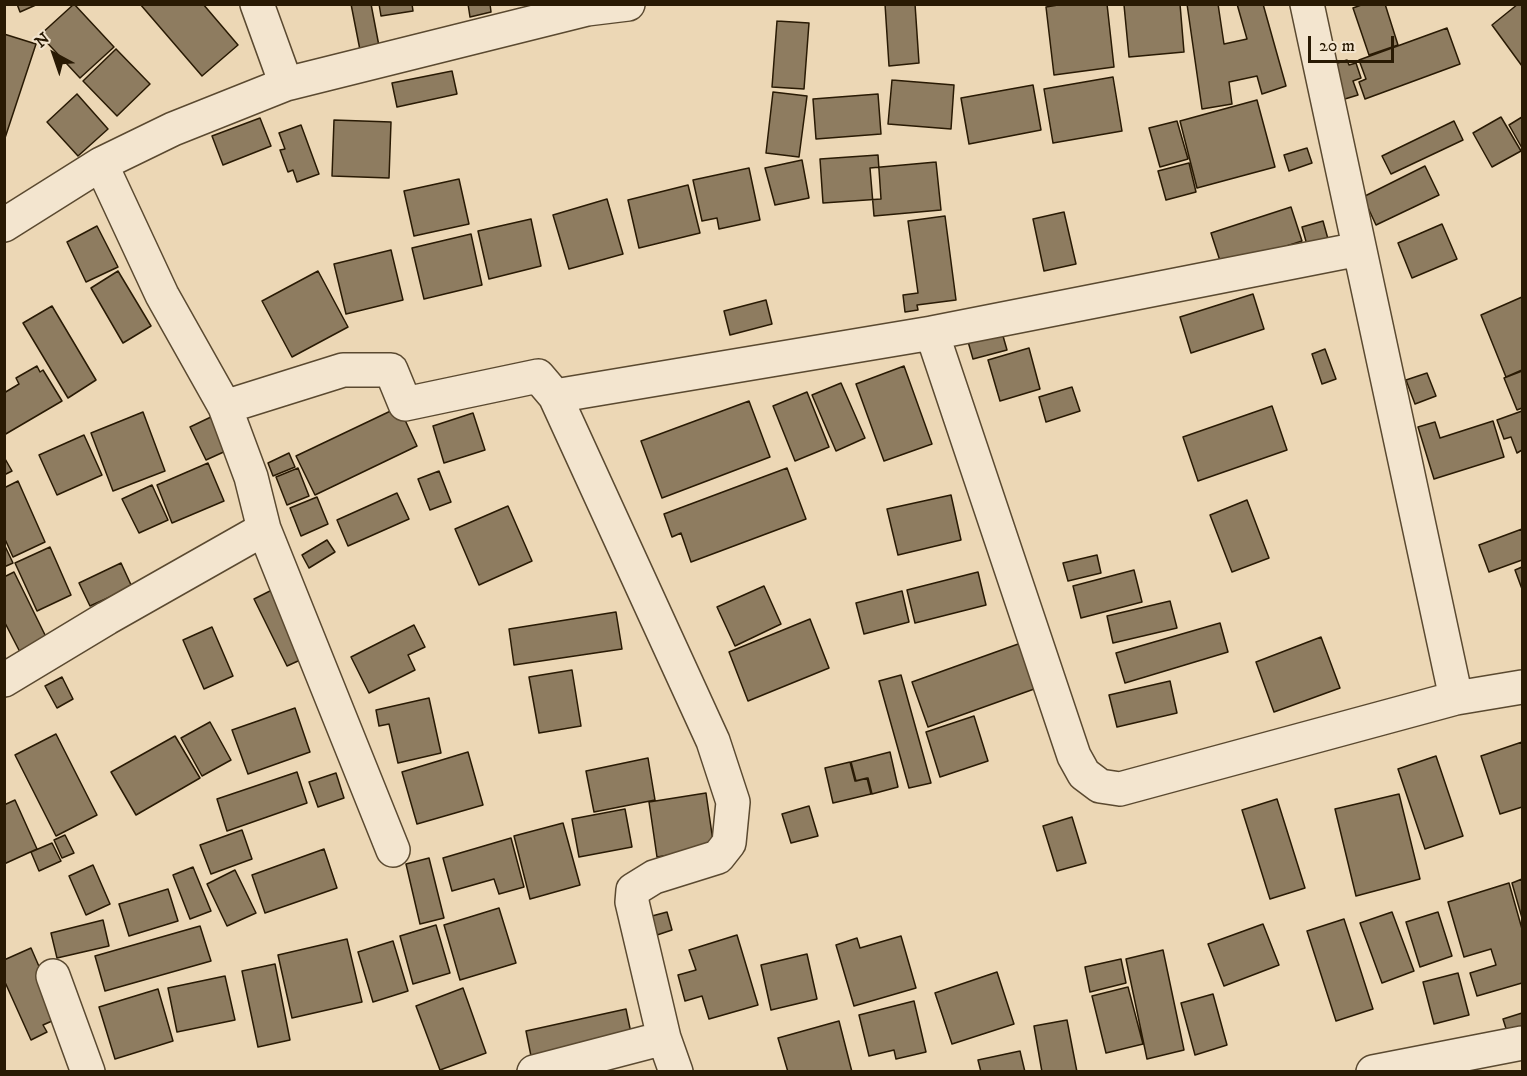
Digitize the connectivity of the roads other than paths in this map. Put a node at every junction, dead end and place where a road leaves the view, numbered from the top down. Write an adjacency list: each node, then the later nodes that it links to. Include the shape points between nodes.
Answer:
1 (257, 4): 4 (street)
2 (628, 4): 4 (street, via 587,9)
3 (1307, 4): 7 (street)
4 (286, 84): 5 (street, via 173,129)
5 (100, 164): 6 (street); 10 (street, via 162,296)
6 (4, 225)
7 (1359, 249): 8 (street); 14 (street)
8 (932, 333): 9 (street); 14 (street, via 1074,756 1084,774 1100,786 1120,789)
9 (555, 396): 10 (street, via 537,376 405,404 391,370 343,370); 17 (street, via 713,741 733,802 729,843 718,857 654,877 633,890 632,902)
10 (225, 408): 11 (street, via 252,477)
11 (264, 529): 12 (street); 15 (street)
12 (4, 680)
13 (1522, 687): 14 (street)
14 (1456, 698)
15 (393, 850)
16 (53, 976): 19 (street)
17 (664, 1038): 20 (street); 21 (street)
18 (1522, 1042): 22 (street)
19 (88, 1071)
20 (534, 1071)
21 (676, 1071)
22 (1373, 1071)

